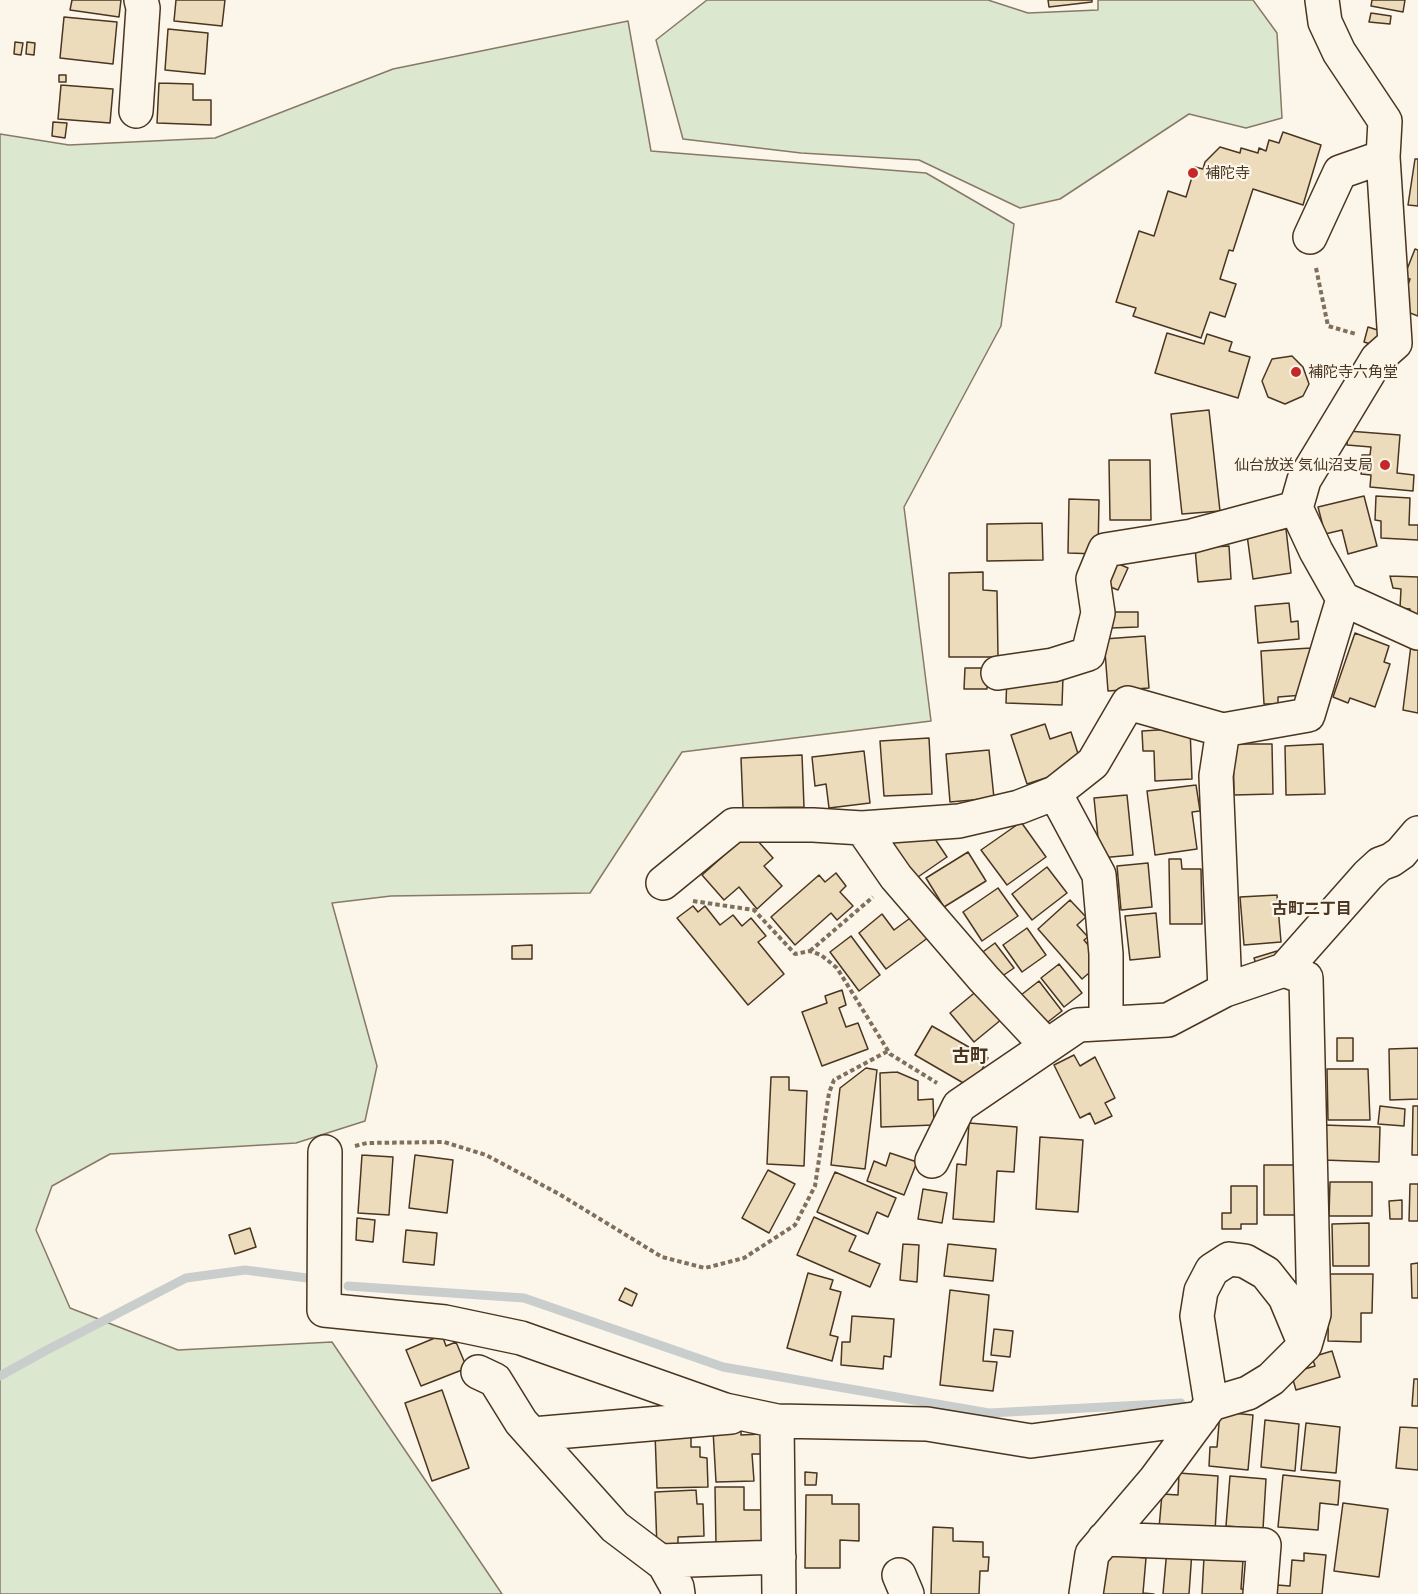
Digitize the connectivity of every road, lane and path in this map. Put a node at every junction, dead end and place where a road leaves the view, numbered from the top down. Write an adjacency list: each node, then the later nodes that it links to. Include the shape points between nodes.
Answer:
1 (141, 0): 3 (street)
2 (1322, 0): 4 (street, via 1325,22 1339,52 1385,121)
3 (136, 111)
4 (1383, 157): 5 (street, via 1340,172); 6 (street)
5 (1310, 237): 6 (path, via 1328,326)
6 (1406, 344): 7 (street, via 1377,359 1304,480)
7 (1296, 508): 8 (street); 10 (street, via 1192,536 1106,550 1094,579 1098,613 1088,654 1053,665)
8 (1343, 599): 9 (street); 11 (street, via 1308,715)
9 (1418, 633)
10 (998, 674)
11 (1223, 730): 12 (street, via 1128,703 1093,763); 19 (street, via 1216,776)
12 (1054, 793): 13 (street, via 1019,807 959,821); 20 (street, via 1099,875 1106,954)
13 (862, 828): 15 (street); 16 (street, via 734,825)
14 (1418, 833): 18 (street, via 1401,853 1368,875)
15 (897, 877): 17 (path); 21 (street)
16 (663, 883): 17 (path, via 669,897 754,910 795,954)
17 (810, 951): 22 (path, via 837,968)
18 (1284, 970): 19 (street); 26 (street, via 1306,978 1314,1314)
19 (1225, 990): 20 (street, via 1168,1020)
20 (1106, 1023): 21 (street, via 1078,1025)
21 (1047, 1046): 23 (street)
22 (888, 1051): 23 (path); 24 (path, via 834,1080 815,1186 795,1225 744,1258 705,1268 662,1257 486,1155 444,1142 367,1143)
23 (966, 1101): 25 (street, via 959,1106)
24 (325, 1152): 29 (street, via 324,1310 445,1322 521,1338 725,1410)
25 (932, 1161)
26 (1305, 1345): 28 (street, via 1271,1379); 28 (street, via 1285,1297 1266,1273 1245,1261 1229,1259 1212,1270 1201,1291 1197,1316)
27 (478, 1372): 30 (street, via 495,1380)
28 (1206, 1411): 29 (street, via 1031,1441 927,1424); 31 (street, via 1155,1480)
29 (765, 1418): 30 (street); 32 (street)
30 (532, 1434): 33 (street, via 615,1527)
31 (1104, 1539): 36 (street, via 1092,1554); 37 (street, via 1264,1545)
32 (779, 1557): 33 (street); 35 (street)
33 (660, 1561): 34 (street)
34 (678, 1594)
35 (779, 1594)
36 (1086, 1594)
37 (1260, 1594)

